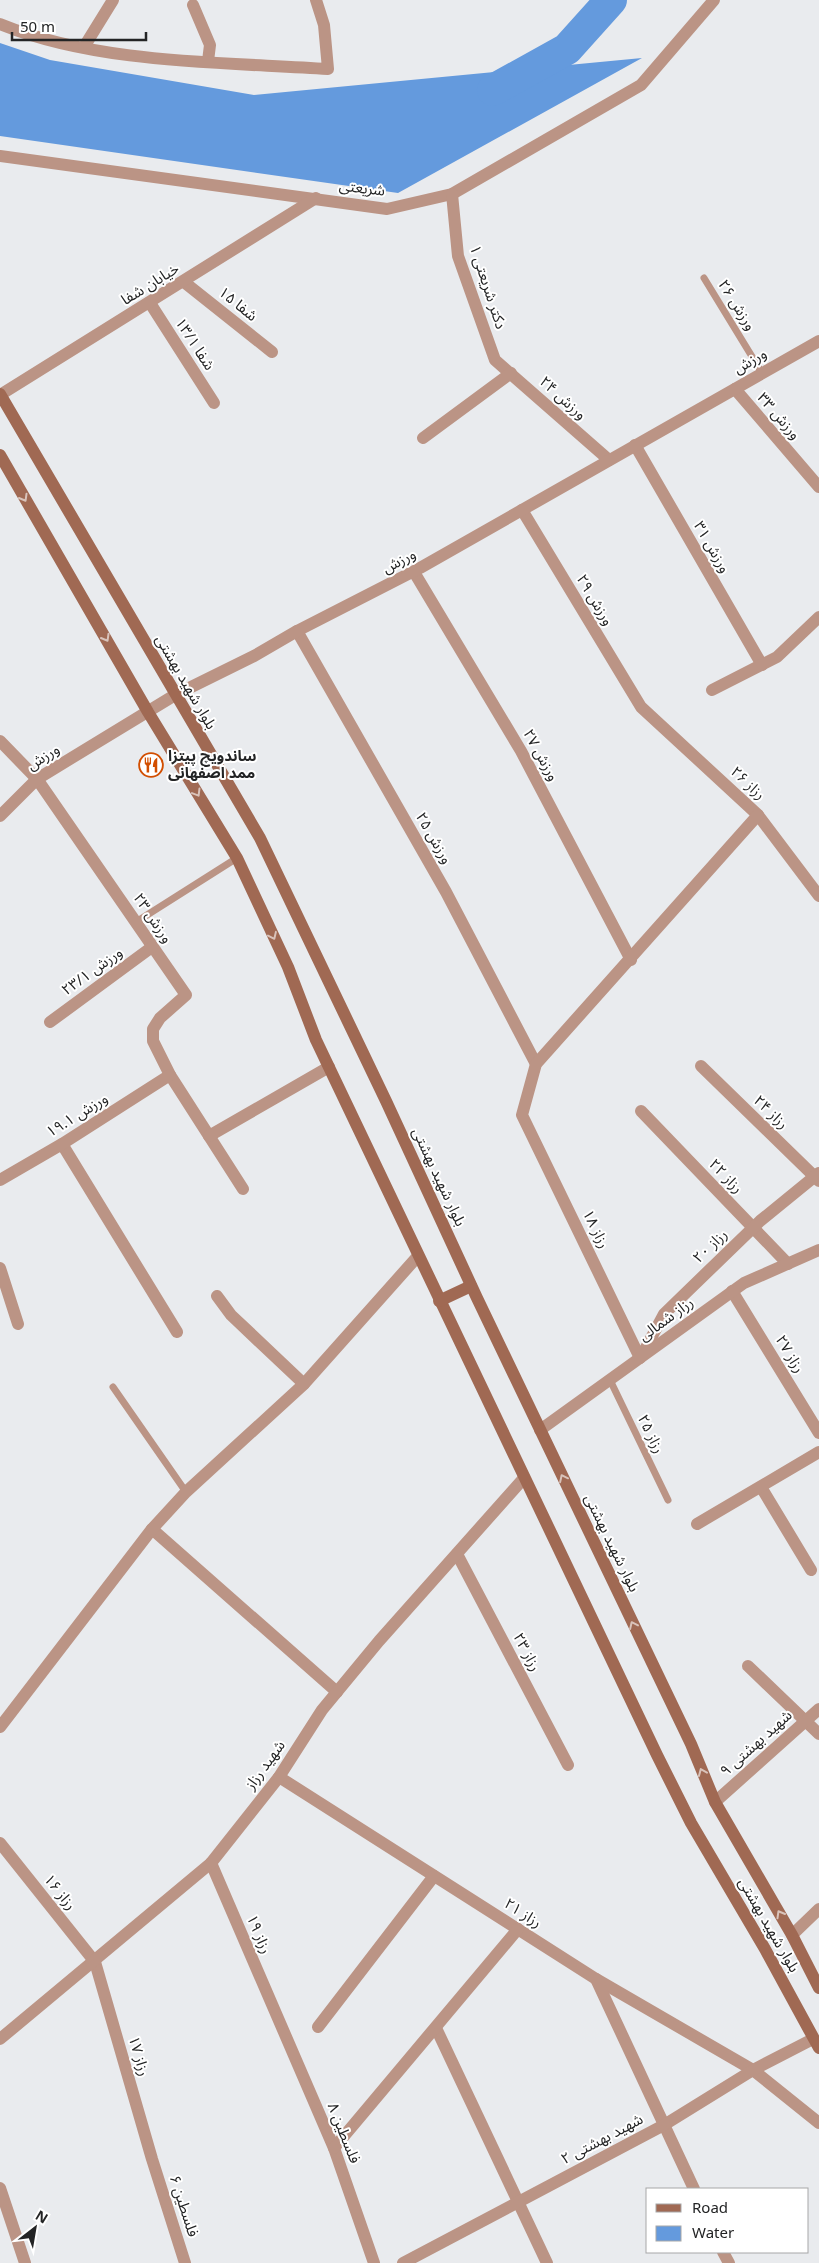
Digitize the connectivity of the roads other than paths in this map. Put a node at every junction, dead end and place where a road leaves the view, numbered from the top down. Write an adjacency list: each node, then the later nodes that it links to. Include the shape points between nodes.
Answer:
1 (113, 0): 6 (street)
2 (316, 0): 7 (street, via 324,26 328,69)
3 (714, 0): 9 (street, شریعتی, via 641,85)
4 (193, 5): 7 (street, via 210,44)
5 (0, 24): 6 (street, via 24,34)
6 (84, 47): 7 (street, via 123,56)
7 (208, 61)
8 (0, 156): 10 (street, شریعتی)
9 (452, 194): 10 (street, شریعتی, via 387,208); 16 (street, دکتر شریعتی ۱, via 458,256)
10 (316, 198): 12 (street, خیابان شفا)
11 (704, 278): 17 (lane, ورزش ۲۶)
12 (184, 282): 13 (street, خیابان شفا); 15 (street, شفا ۱۵)
13 (150, 303): 20 (street, خیابان شفا); 21 (street, شفا ۱۳/۱)
14 (819, 341): 17 (street, ورزش)
15 (272, 352)
16 (495, 360): 18 (street, ورزش ۲۴)
17 (762, 373): 19 (street, ورزش)
18 (511, 374): 22 (street); 25 (street, ورزش ۲۴)
19 (735, 389): 23 (street, ورزش); 26 (street, ورزش ۳۳)
20 (0, 394): 33 (main road, بلوار شهید بهشتی)
21 (214, 403)
22 (423, 438)
23 (635, 445): 25 (street, ورزش); 31 (street, ورزش ۳۱)
24 (0, 455): 35 (main road, بلوار شهید بهشتی, one-way to 35)
25 (608, 460): 27 (street, ورزش)
26 (819, 487)
27 (522, 510): 28 (street, ورزش); 34 (street, ورزش ۲۹)
28 (414, 572): 30 (street, ورزش); 44 (street, ورزش ۲۷, via 521,751)
29 (819, 617): 31 (street, via 777,657)
30 (297, 631): 33 (street, ورزش); 46 (street, ورزش ۲۵, via 446,892)
31 (762, 665): 32 (street)
32 (712, 690)
33 (175, 695): 35 (street, ورزش); 61 (main road, بلوار شهید بهشتی, via 260,838)
34 (641, 707): 38 (street, رزاز ۲۶)
35 (148, 712): 37 (street, ورزش); 40 (main road, بلوار شهید بهشتی, one-way to 40)
36 (0, 742): 37 (street, ورزش ۲۳)
37 (37, 778): 39 (street, ورزش); 42 (street, ورزش ۲۳)
38 (758, 815): 41 (street, رزاز ۲۶); 44 (street)
39 (0, 816)
40 (237, 858): 42 (lane); 48 (main road, بلوار شهید بهشتی, one-way to 48, via 288,967)
41 (819, 896)
42 (136, 922): 43 (street, ورزش ۲۳)
43 (152, 948): 45 (street, ورزش ۲۳/۱); 49 (street, ورزش ۲۳, via 186,995 160,1018 153,1029 153,1041)
44 (631, 960): 46 (street)
45 (50, 1022)
46 (536, 1064): 67 (street, رزاز ۱۸, via 522,1115)
47 (701, 1066): 53 (street, رزاز ۲۴)
48 (329, 1067): 51 (street); 58 (main road, بلوار شهید بهشتی)
49 (170, 1075): 51 (street); 52 (street, ورزش ۱۹.۱)
50 (641, 1111): 56 (street, رزاز ۲۲)
51 (209, 1136): 55 (street)
52 (62, 1144): 54 (street, ورزش ۱۹.۱); 66 (street)
53 (818, 1177): 56 (street, رزاز ۲۰)
54 (0, 1180)
55 (243, 1189)
56 (753, 1227): 59 (street, رزاز ۲۲); 67 (street, رزاز ۲۰, via 664,1314)
57 (819, 1250): 59 (street, رزاز شمالی)
58 (418, 1256): 64 (main road, بلوار شهید بهشتی); 69 (street)
59 (788, 1264): 62 (street, رزاز شمالی)
60 (0, 1268): 65 (street)
61 (471, 1286): 64 (main road); 71 (main road, بلوار شهید بهشتی)
62 (732, 1291): 67 (street, رزاز شمالی); 72 (street, رزاز ۲۷)
63 (217, 1296): 69 (street, via 231,1315)
64 (439, 1300): 74 (main road, بلوار شهید بهشتی)
65 (18, 1324)
66 (177, 1332)
67 (640, 1358): 68 (street, رزاز شمالی)
68 (610, 1380): 71 (street, رزاز شمالی); 77 (lane, رزاز ۲۵)
69 (304, 1384): 76 (street)
70 (113, 1388): 76 (lane)
71 (540, 1430): 90 (main road, بلوار شهید بهشتی, one-way to 71, via 691,1744)
72 (819, 1433)
73 (819, 1452): 75 (street)
74 (524, 1478): 80 (street, شهید رزاز); 104 (main road, بلوار شهید بهشتی, via 691,1823)
75 (760, 1487): 78 (street); 81 (street)
76 (186, 1492): 79 (street)
77 (668, 1500)
78 (696, 1524)
79 (152, 1529): 83 (street); 86 (street)
80 (457, 1554): 83 (street, شهید رزاز); 88 (street, رزاز ۲۳)
81 (811, 1570)
82 (748, 1666): 85 (street)
83 (337, 1692): 89 (street, شهید رزاز)
84 (819, 1709): 85 (street, شهید بهشتی ۹)
85 (806, 1721): 87 (street); 90 (street, شهید بهشتی ۹)
86 (0, 1727)
87 (819, 1734)
88 (568, 1765)
89 (279, 1776): 92 (street, شهید رزاز); 93 (street, رزاز ۲۱)
90 (715, 1802): 96 (main road, بلوار شهید بهشتی, one-way to 90)
91 (0, 1843): 97 (street, رزاز ۱۶)
92 (211, 1863): 97 (street, شهید رزاز); 100 (street, رزاز ۱۹)
93 (434, 1876): 95 (street, رزاز ۲۱); 101 (street)
94 (819, 1909): 96 (street)
95 (518, 1929): 98 (street, رزاز ۲۱); 102 (street)
96 (792, 1935): 99 (main road, بلوار شهید بهشتی)
97 (95, 1962): 103 (street, شهید رزاز); 109 (street, رزاز ۱۷)
98 (596, 1979): 105 (street, رزاز ۲۱); 107 (street)
99 (819, 1988)
100 (278, 2018): 108 (street, فلسطین ۸)
101 (318, 2027)
102 (436, 2028): 108 (street); 112 (street)
103 (0, 2039)
104 (816, 2043): 105 (street, شهید بهشتی ۲)
105 (753, 2070): 106 (street, رزاز ۲۱); 107 (street, شهید بهشتی ۲)
106 (819, 2122)
107 (664, 2125): 111 (street); 112 (street, شهید بهشتی ۲)
108 (334, 2148): 115 (street, فلسطین ۸)
109 (152, 2159): 114 (street, فلسطین ۶)
110 (0, 2188): 113 (street)
111 (694, 2188)
112 (518, 2202): 116 (street, شهید بهشتی ۲); 117 (street)
113 (25, 2263)
114 (185, 2263)
115 (374, 2263)
116 (403, 2263)
117 (547, 2263)

